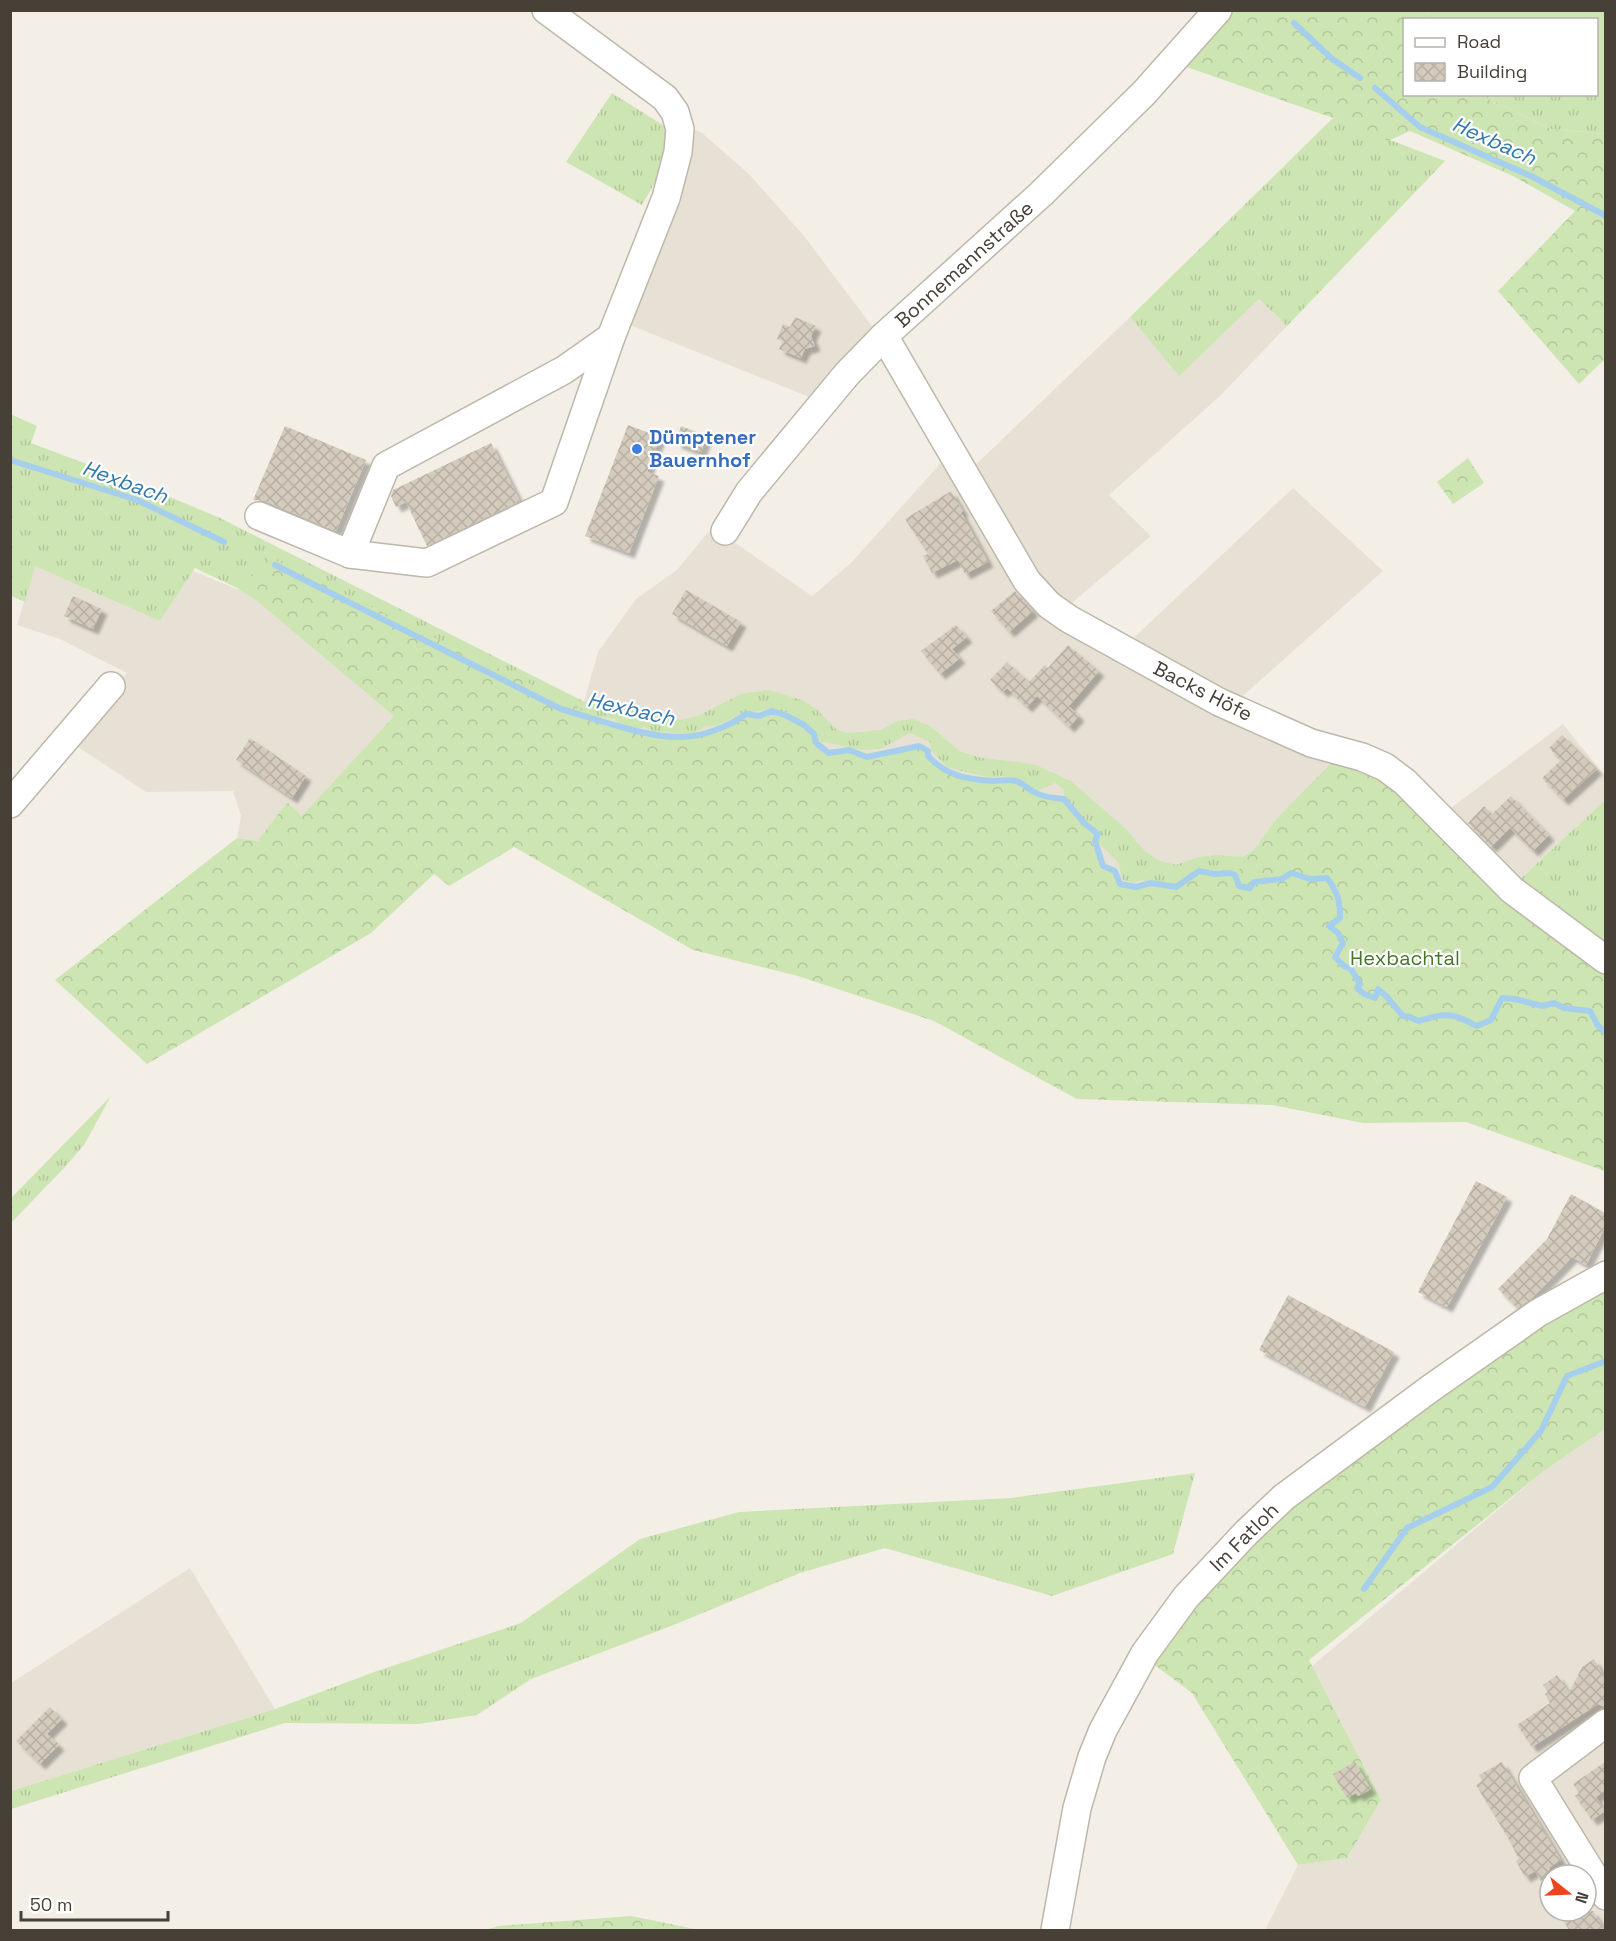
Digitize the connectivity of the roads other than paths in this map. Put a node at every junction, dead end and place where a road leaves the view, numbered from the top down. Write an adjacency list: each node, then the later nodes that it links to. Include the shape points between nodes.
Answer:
1 (546, 10): 4 (street, via 665,98 680,129 666,198)
2 (1218, 10): 3 (street, Bonnemannstraße, via 1136,102)
3 (885, 336): 6 (street, Bonnemannstraße, via 847,374 749,492); 10 (street, Backs Höfe, via 1027,581 1049,605 1219,702 1311,743 1362,757 1385,768 1405,782 1512,890)
4 (611, 337): 7 (street, via 564,370 386,466); 7 (street, via 554,502 426,563)
5 (260, 516): 7 (street)
6 (725, 531)
7 (350, 554)
8 (111, 686): 9 (street)
9 (10, 804)
10 (1605, 960)
11 (1605, 1275): 14 (street, Im Fatloh, via 1538,1313 1284,1497 1186,1597 1145,1653 1092,1757 1077,1808)
12 (1605, 1723): 13 (street, via 1533,1778)
13 (1605, 1896)
14 (1055, 1930)

